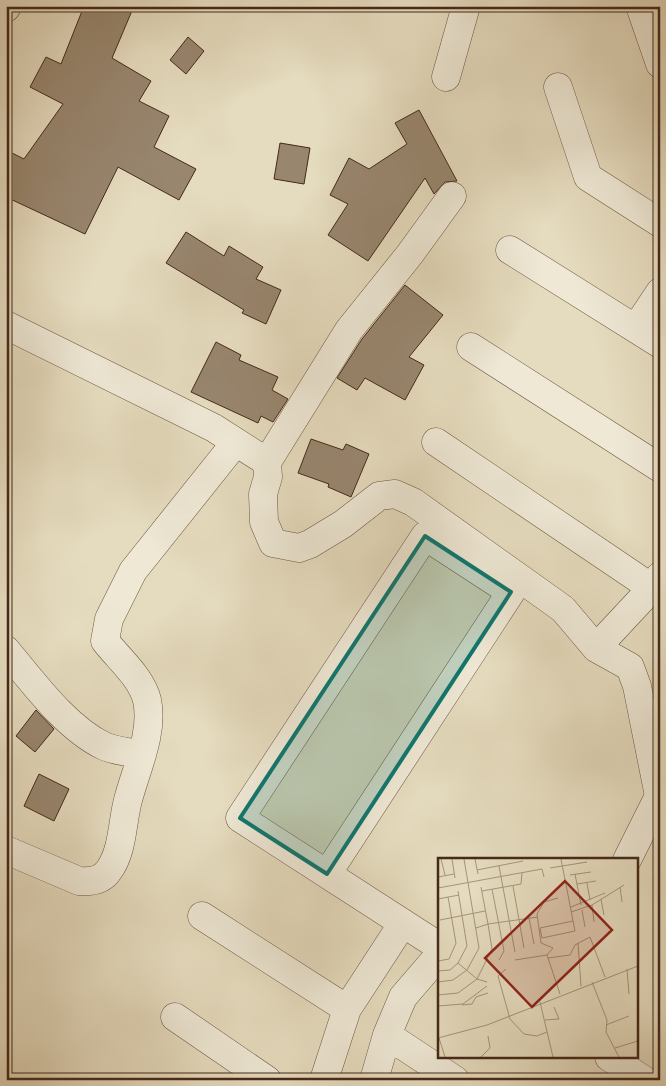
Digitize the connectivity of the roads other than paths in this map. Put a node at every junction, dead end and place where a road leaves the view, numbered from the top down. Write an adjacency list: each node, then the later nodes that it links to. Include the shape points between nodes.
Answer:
1 (466, 6): 4 (street)
2 (640, 6): 3 (street)
3 (660, 64)
4 (446, 77)
5 (558, 87): 7 (street, via 588,177)
6 (452, 196): 16 (street, via 349,330)
7 (660, 223)
8 (510, 250): 11 (street)
9 (660, 292): 11 (street)
10 (6, 325): 14 (street, via 214,428)
11 (636, 328): 12 (street)
12 (660, 344)
13 (471, 347): 17 (street)
14 (236, 442): 16 (street); 21 (street, via 133,571 109,620 105,641 141,684 147,700 148,724)
15 (436, 442): 18 (street)
16 (268, 462): 19 (street, via 263,494 264,522 273,543 299,548 310,544 379,496 395,494 413,502 563,609)
17 (660, 468)
18 (656, 582): 19 (street)
19 (596, 648): 23 (street, via 630,667 637,686 659,796)
20 (6, 650): 21 (street, via 82,734 106,747)
21 (142, 755): 22 (street, via 116,856 109,871 99,879 79,881)
22 (6, 850)
23 (628, 858)
24 (326, 874): 24 (street, via 511,592 425,536 240,818); 26 (street)
25 (202, 916): 29 (street)
26 (403, 923): 27 (street); 29 (street)
27 (438, 946)
28 (438, 956): 31 (street, via 403,997)
29 (347, 1009): 34 (street)
30 (174, 1017): 33 (street)
31 (387, 1035): 35 (street); 36 (street)
32 (611, 1058): 37 (street)
33 (267, 1080)
34 (324, 1080)
35 (374, 1080)
36 (455, 1080)
37 (644, 1080)

